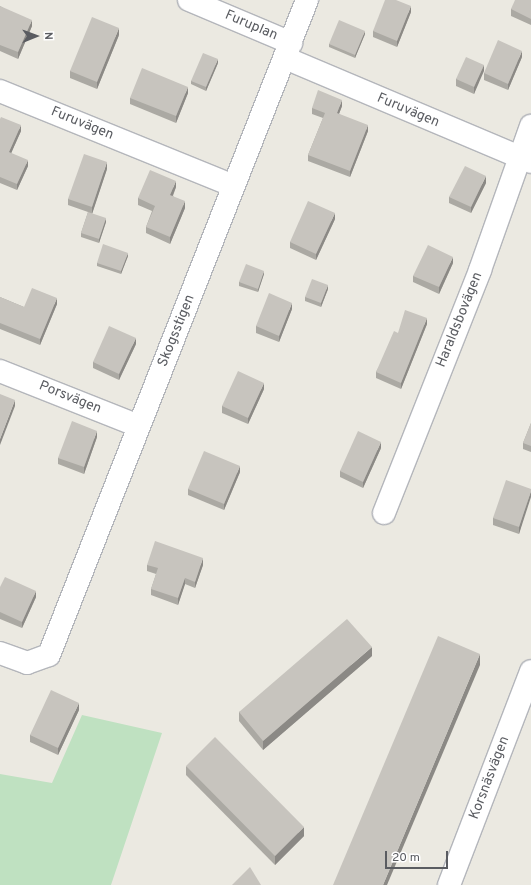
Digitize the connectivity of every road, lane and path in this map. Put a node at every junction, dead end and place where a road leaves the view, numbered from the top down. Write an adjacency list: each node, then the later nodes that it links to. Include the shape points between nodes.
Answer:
1 (188, 0): 3 (street, Furuplan)
2 (307, 0): 3 (street, Skogsstigen)
3 (288, 51): 6 (street, Furuvägen); 7 (street, Skogsstigen)
4 (0, 91): 7 (street, Furuvägen)
5 (531, 126): 6 (street, Haraldsbovägen)
6 (525, 160): 10 (street, Haraldsbovägen)
7 (231, 185): 9 (street, Skogsstigen, via 226,212)
8 (0, 371): 9 (street, Porsvägen)
9 (139, 426): 11 (street, Skogsstigen, via 52,649 42,660 27,663)
10 (384, 513)
11 (0, 653)
12 (531, 671): 13 (street, Korsnäsvägen)
13 (449, 885)

